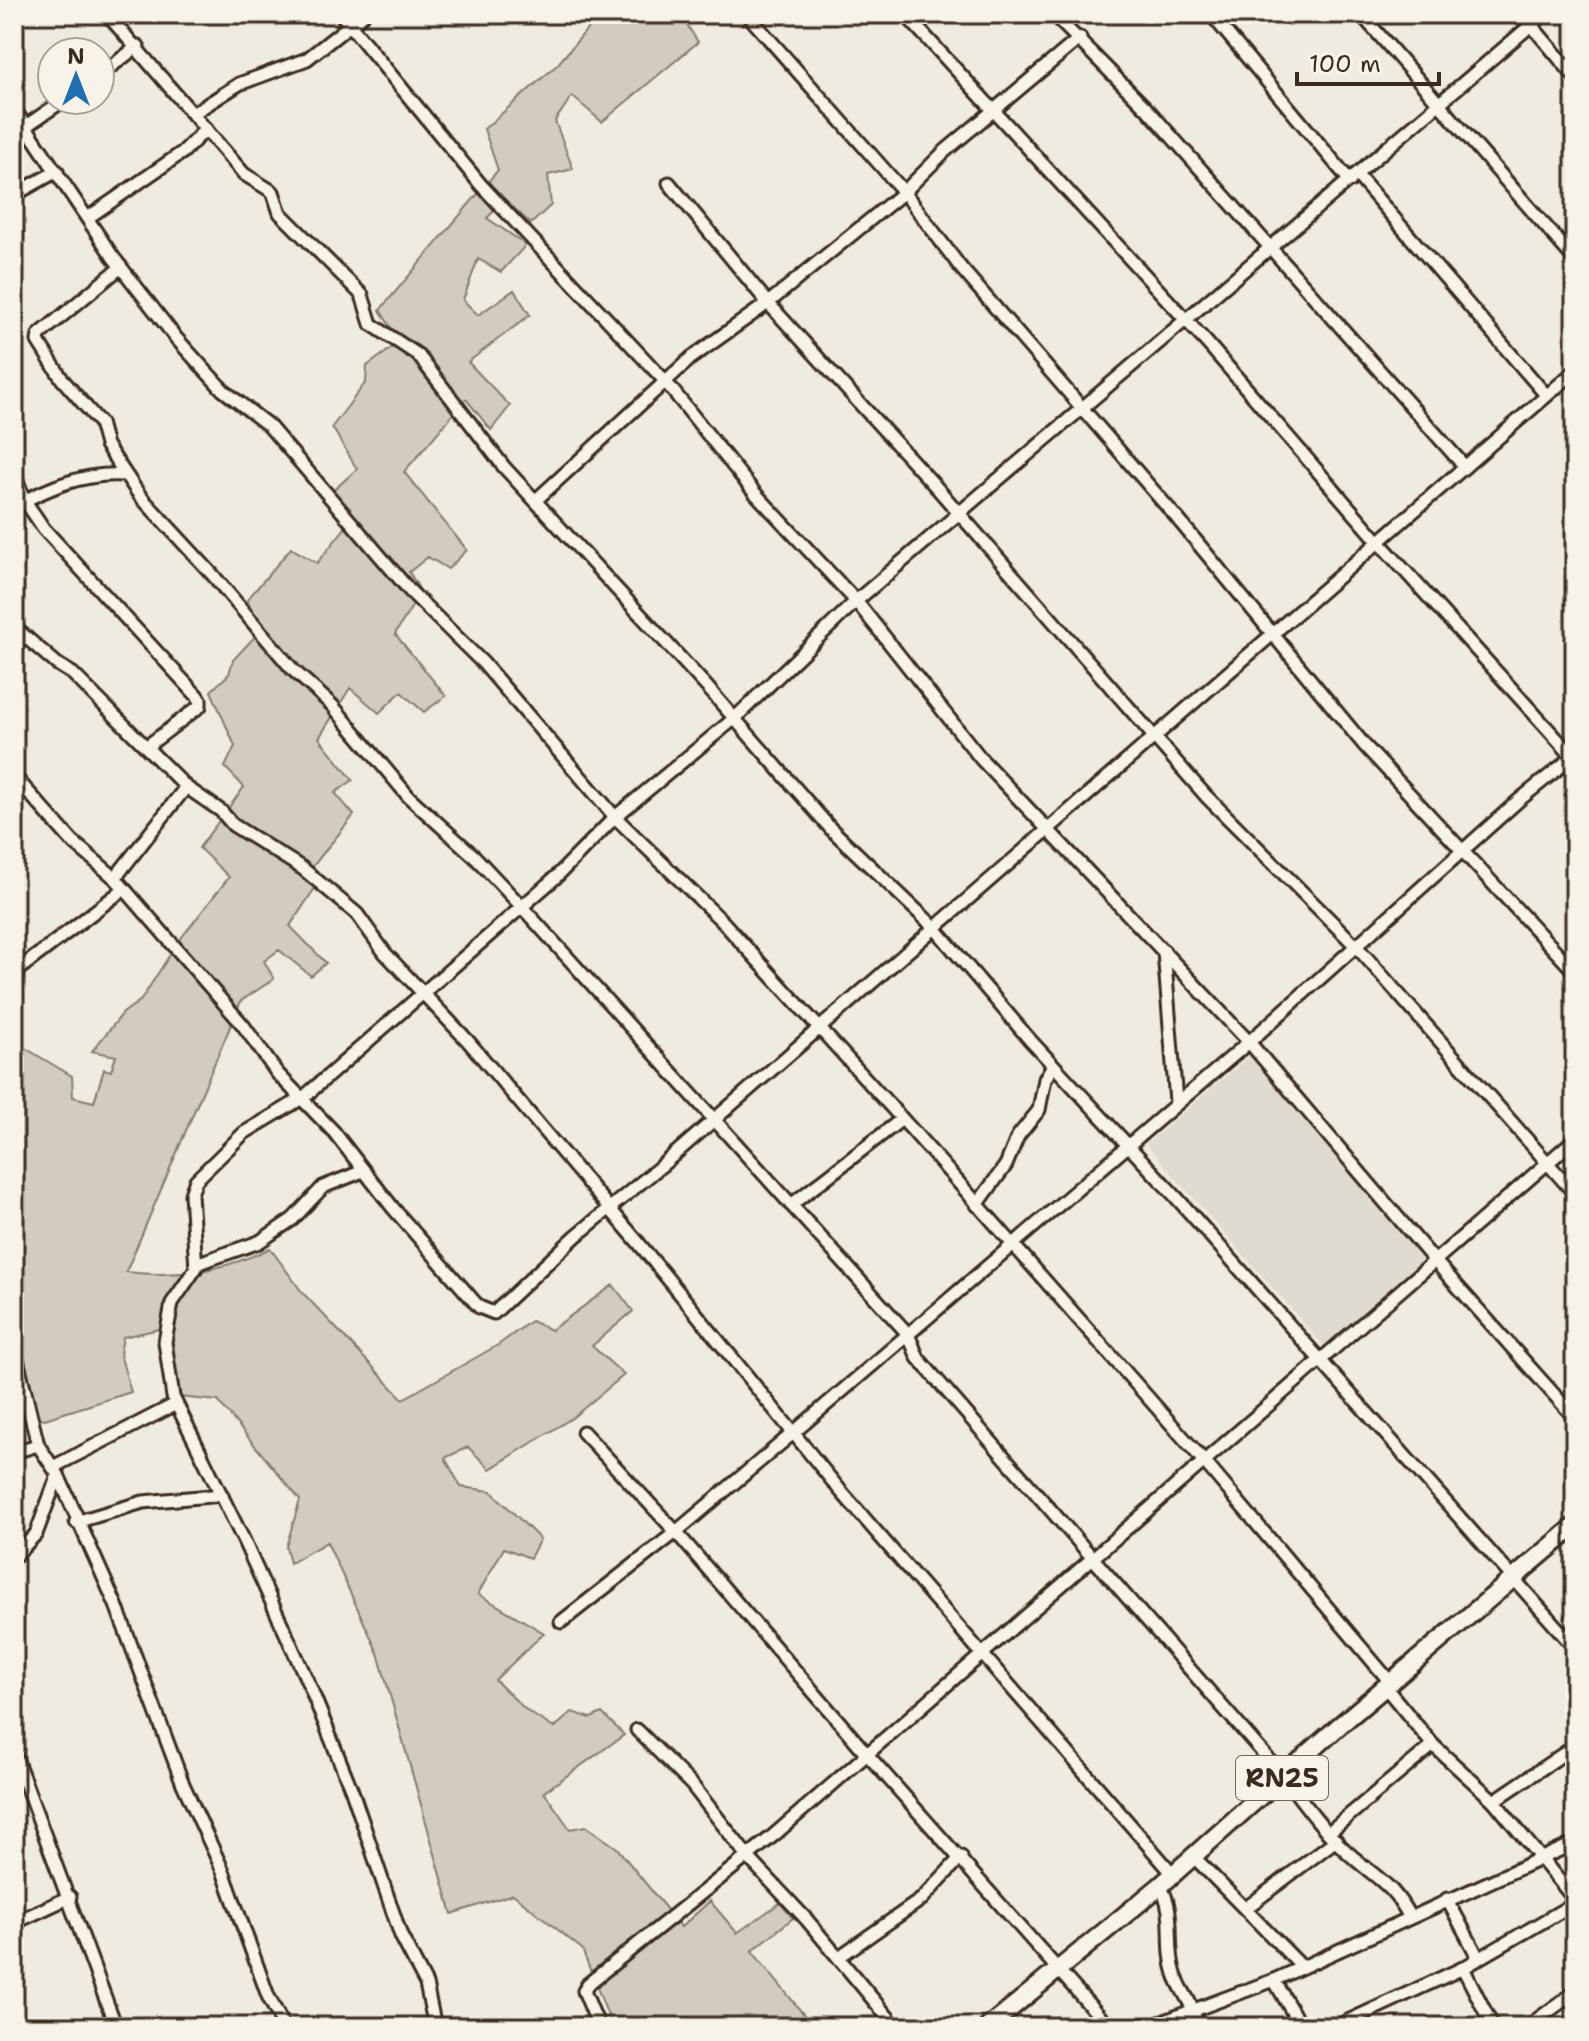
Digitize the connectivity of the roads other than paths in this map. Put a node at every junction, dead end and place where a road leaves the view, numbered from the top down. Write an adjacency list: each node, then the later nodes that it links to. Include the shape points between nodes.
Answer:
1 (107, 14): 14 (street)
2 (341, 14): 11 (street)
3 (364, 14): 11 (street)
4 (747, 14): 27 (street)
5 (905, 14): 19 (street)
6 (1053, 14): 13 (street)
7 (1211, 14): 25 (street)
8 (1361, 14): 17 (street)
9 (1522, 14): 12 (street)
10 (1544, 14): 12 (street)
11 (350, 25): 20 (street, via 307,59 239,84); 36 (street, via 497,203)
12 (1531, 26): 16 (street); 17 (street)
13 (1080, 38): 19 (street); 30 (street)
14 (138, 46): 15 (street); 20 (street)
15 (116, 63)
16 (1575, 77)
17 (1440, 101): 25 (street); 31 (street)
18 (14, 109): 22 (street)
19 (994, 110): 27 (street); 34 (street)
20 (194, 113): 23 (street)
21 (41, 116): 22 (street)
22 (26, 126): 24 (street)
23 (206, 129): 29 (street, via 183,152); 44 (street, via 244,174 273,192 280,213 362,295 371,324 418,355 476,433)
24 (57, 171): 28 (street); 29 (street)
25 (1354, 178): 30 (street); 37 (street)
26 (669, 183): 33 (street)
27 (904, 192): 33 (street); 38 (street)
28 (14, 195)
29 (89, 217): 32 (street)
30 (1269, 250): 34 (street); 40 (street)
31 (1575, 260)
32 (121, 267): 39 (street, via 38,341 100,423); 57 (street, via 176,338 223,390 269,426)
33 (768, 303): 36 (street); 46 (street)
34 (1186, 320): 38 (street); 47 (street)
35 (1575, 371): 37 (street)
36 (665, 381): 44 (street); 48 (street, via 754,492)
37 (1546, 395): 40 (street)
38 (1080, 408): 46 (street); 50 (street)
39 (112, 455): 42 (street); 43 (street)
40 (1465, 467): 47 (street)
41 (14, 473): 45 (street)
42 (104, 473): 43 (street); 45 (street, via 69,481)
43 (124, 475): 62 (street, via 409,797)
44 (536, 500): 51 (street)
45 (19, 503): 53 (street, via 200,699 200,706)
46 (958, 513): 48 (street); 52 (street)
47 (1378, 541): 50 (street); 54 (street)
48 (856, 601): 51 (street); 58 (street, via 982,760)
49 (14, 627): 53 (street, via 73,674)
50 (1271, 633): 52 (street); 59 (street, via 1384,768)
51 (735, 718): 57 (street); 63 (street, via 831,829)
52 (1155, 737): 58 (street); 64 (street, via 1206,796)
53 (146, 747): 56 (street)
54 (1574, 757): 59 (street)
55 (14, 776): 60 (street, via 72,841)
56 (186, 787): 60 (street); 68 (street, via 233,825 302,868 357,914 385,953)
57 (615, 817): 62 (street); 69 (street, via 697,894)
58 (1048, 829): 63 (street); 65 (street)
59 (1464, 852): 64 (street); 66 (street)
60 (115, 878): 61 (street)
61 (124, 889): 67 (street); 72 (street, via 243,1025 277,1073)
62 (522, 907): 68 (street); 75 (street)
63 (934, 927): 69 (street); 71 (street)
64 (1357, 947): 70 (street); 78 (street)
65 (1164, 951): 70 (street); 73 (street)
66 (1575, 972)
67 (14, 973)
68 (424, 992): 72 (street); 83 (street)
69 (817, 1029): 74 (street); 75 (street)
70 (1249, 1042): 73 (street); 85 (street)
71 (1053, 1065): 77 (street); 82 (street, via 1039,1110)
72 (304, 1097): 79 (street); 86 (street, via 248,1130 196,1180 191,1194)
73 (1176, 1102): 77 (street)
74 (902, 1119): 81 (street); 82 (street)
75 (713, 1120): 81 (street); 83 (street)
76 (1575, 1139): 78 (street)
77 (1126, 1145): 84 (street); 89 (street)
78 (1547, 1163): 80 (street); 85 (street)
79 (363, 1171): 83 (street, via 487,1313 502,1309); 86 (street, via 323,1187 293,1219 259,1242)
80 (1575, 1194)
81 (791, 1205): 87 (street)
82 (977, 1205): 84 (street)
83 (609, 1210): 93 (street)
84 (1010, 1244): 87 (street); 96 (street)
85 (1434, 1260): 89 (street); 91 (street)
86 (196, 1264): 90 (street, via 172,1303 165,1342)
87 (908, 1334): 93 (street); 103 (street, via 918,1358)
88 (14, 1347): 94 (street)
89 (1320, 1362): 96 (street); 104 (street)
90 (176, 1404): 97 (street); 98 (street)
91 (1575, 1418)
92 (583, 1432): 101 (street)
93 (792, 1434): 101 (street); 107 (street)
94 (38, 1445): 95 (street); 97 (street)
95 (14, 1452)
96 (1203, 1460): 103 (street); 108 (street)
97 (55, 1471): 99 (street); 102 (street, via 36,1534)
98 (222, 1495): 99 (street, via 143,1502); 139 (street, via 336,1751 401,1936 426,1984)
99 (76, 1522): 138 (street, via 116,1605)
100 (1575, 1526): 104 (main road, RN25)
101 (676, 1532): 105 (street); 113 (street)
102 (14, 1557)
103 (1090, 1558): 107 (street); 114 (street)
104 (1512, 1579): 106 (street); 108 (main road, RN25)
105 (561, 1622)
106 (1575, 1648)
107 (981, 1654): 113 (street); 122 (street)
108 (1388, 1685): 110 (street); 114 (main road, RN25)
109 (637, 1730): 118 (street, via 692,1785)
110 (1433, 1745): 115 (street); 116 (street)
111 (1575, 1746): 115 (street)
112 (14, 1753): 123 (street)
113 (866, 1753): 118 (street); 119 (street)
114 (1283, 1776): 116 (street); 120 (main road, RN25)
115 (1494, 1801): 121 (street)
116 (1332, 1837): 126 (street); 127 (street, via 1393,1888)
117 (1575, 1843): 121 (street)
118 (748, 1857): 129 (street); 140 (street, via 584,1987)
119 (961, 1857): 129 (street, via 922,1899); 133 (street)
120 (1194, 1857): 122 (main road, RN25); 126 (street)
121 (1542, 1857): 124 (street); 125 (street)
122 (1166, 1880): 133 (main road, RN25); 136 (street, via 1169,1949)
123 (70, 1897): 128 (street); 137 (street)
124 (1447, 1899): 127 (street); 130 (street)
125 (1575, 1902): 130 (street)
126 (1246, 1908): 131 (street)
127 (1409, 1916): 131 (street)
128 (14, 1923)
129 (839, 1957): 141 (street)
130 (1479, 1959): 132 (street)
131 (1302, 1967): 134 (street)
132 (1463, 1968): 147 (street); 148 (street)
133 (1055, 1970): 142 (main road, RN25); 143 (street)
134 (1274, 1980): 136 (street); 146 (street)
135 (1575, 1992): 149 (street)
136 (1192, 2010): 144 (street); 145 (street)
137 (116, 2027)
138 (284, 2027)
139 (435, 2027)
140 (599, 2027)
141 (896, 2027)
142 (988, 2027)
143 (1109, 2027)
144 (1149, 2027)
145 (1195, 2027)
146 (1301, 2027)
147 (1335, 2027)
148 (1493, 2027)
149 (1527, 2027)

